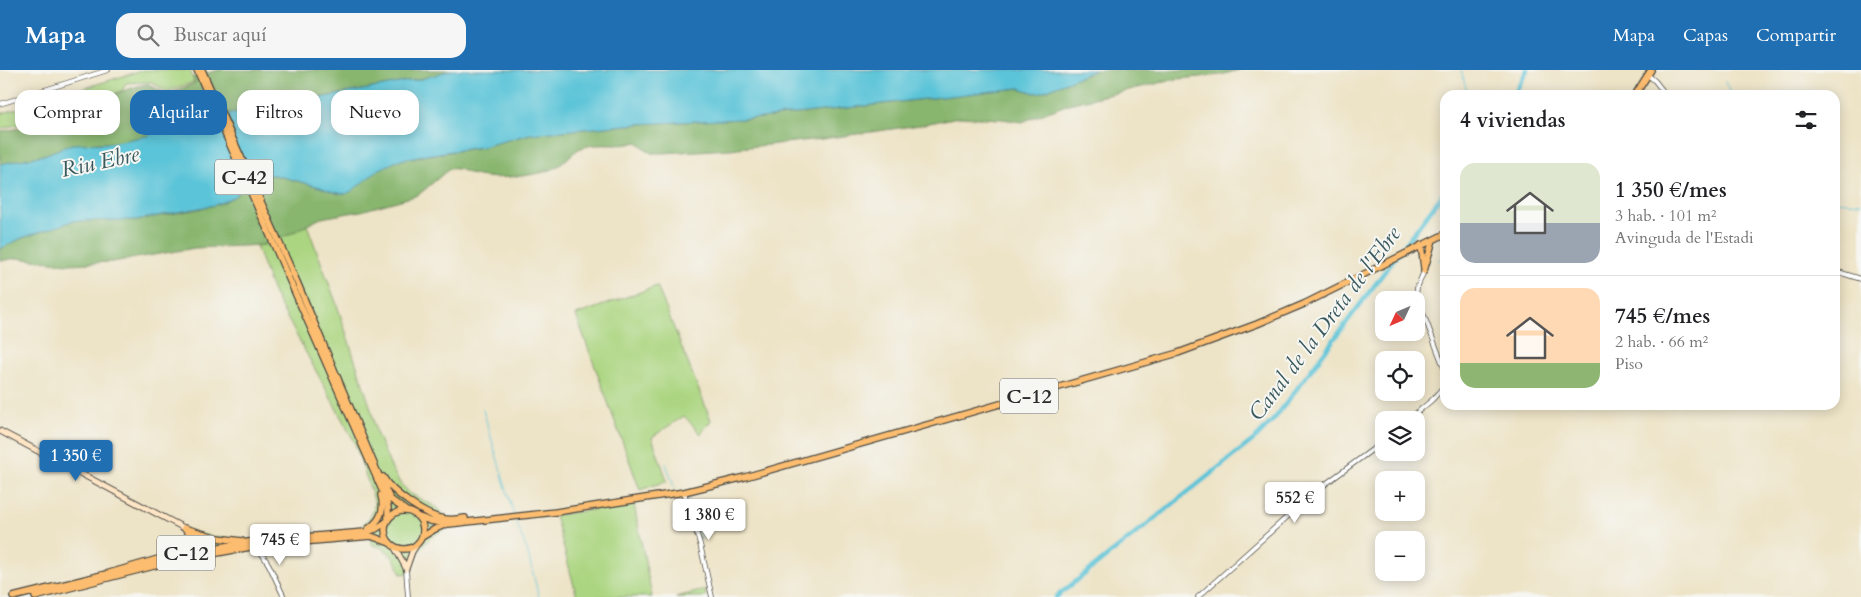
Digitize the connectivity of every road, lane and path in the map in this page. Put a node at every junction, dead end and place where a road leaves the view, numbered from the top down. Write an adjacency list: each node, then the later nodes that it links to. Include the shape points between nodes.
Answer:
1 (108, 70): 7 (street)
2 (197, 70): 17 (main road, C-42)
3 (202, 70): 17 (main road, C-42)
4 (1649, 73): 5 (main road); 6 (street)
5 (1639, 90)
6 (1663, 90)
7 (0, 104)
8 (1440, 236): 9 (main road, C-12)
9 (1433, 240): 10 (main road, C-12); 12 (main road)
10 (1422, 245): 11 (main road, C-12); 12 (main road); 13 (main road)
11 (1412, 250): 13 (main road); 25 (main road, C-12, via 1276,316 1178,353)
12 (1429, 251): 13 (main road); 14 (main road)
13 (1422, 256): 14 (main road)
14 (1424, 271): 18 (street, via 1416,295)
15 (1840, 273): 16 (street)
16 (1861, 279)
17 (294, 283): 23 (main road, C-42); 24 (main road, C-42)
18 (1440, 357)
19 (1440, 391): 20 (street)
20 (1419, 411)
21 (0, 431): 31 (street)
22 (1375, 447): 44 (street, via 1316,491)
23 (372, 456): 26 (main road, C-42, via 390,499); 29 (main road, via 389,486 431,514 445,519 473,517)
24 (380, 488): 28 (main road, C-42, via 387,502); 32 (main road, via 383,511 378,520 368,529)
25 (684, 492): 29 (main road, C-12, via 567,511); 43 (street)
26 (405, 510): 27 (main road, C-12); 28 (main road, C-12, via 396,512)
27 (419, 517): 30 (main road, C-12); 33 (main road)
28 (387, 520): 32 (main road, C-12, via 371,531); 35 (main road, via 385,533)
29 (484, 520): 30 (main road, C-12)
30 (449, 524): 33 (main road, C-12)
31 (184, 528): 34 (main road); 37 (main road, via 195,537 194,547)
32 (351, 533): 34 (main road, C-12)
33 (422, 537): 36 (main road, C-12)
34 (255, 544): 35 (main road, C-12, via 371,536); 37 (main road, C-12); 40 (main road, C-12, via 173,561); 41 (street)
35 (392, 544): 36 (main road, C-12, via 404,549); 38 (street)
36 (417, 544): 38 (street)
37 (165, 557): 39 (main road, C-12)
38 (406, 568): 42 (street)
39 (13, 597)
40 (36, 597)
41 (284, 597)
42 (408, 597)
43 (712, 597)
44 (1198, 597)

